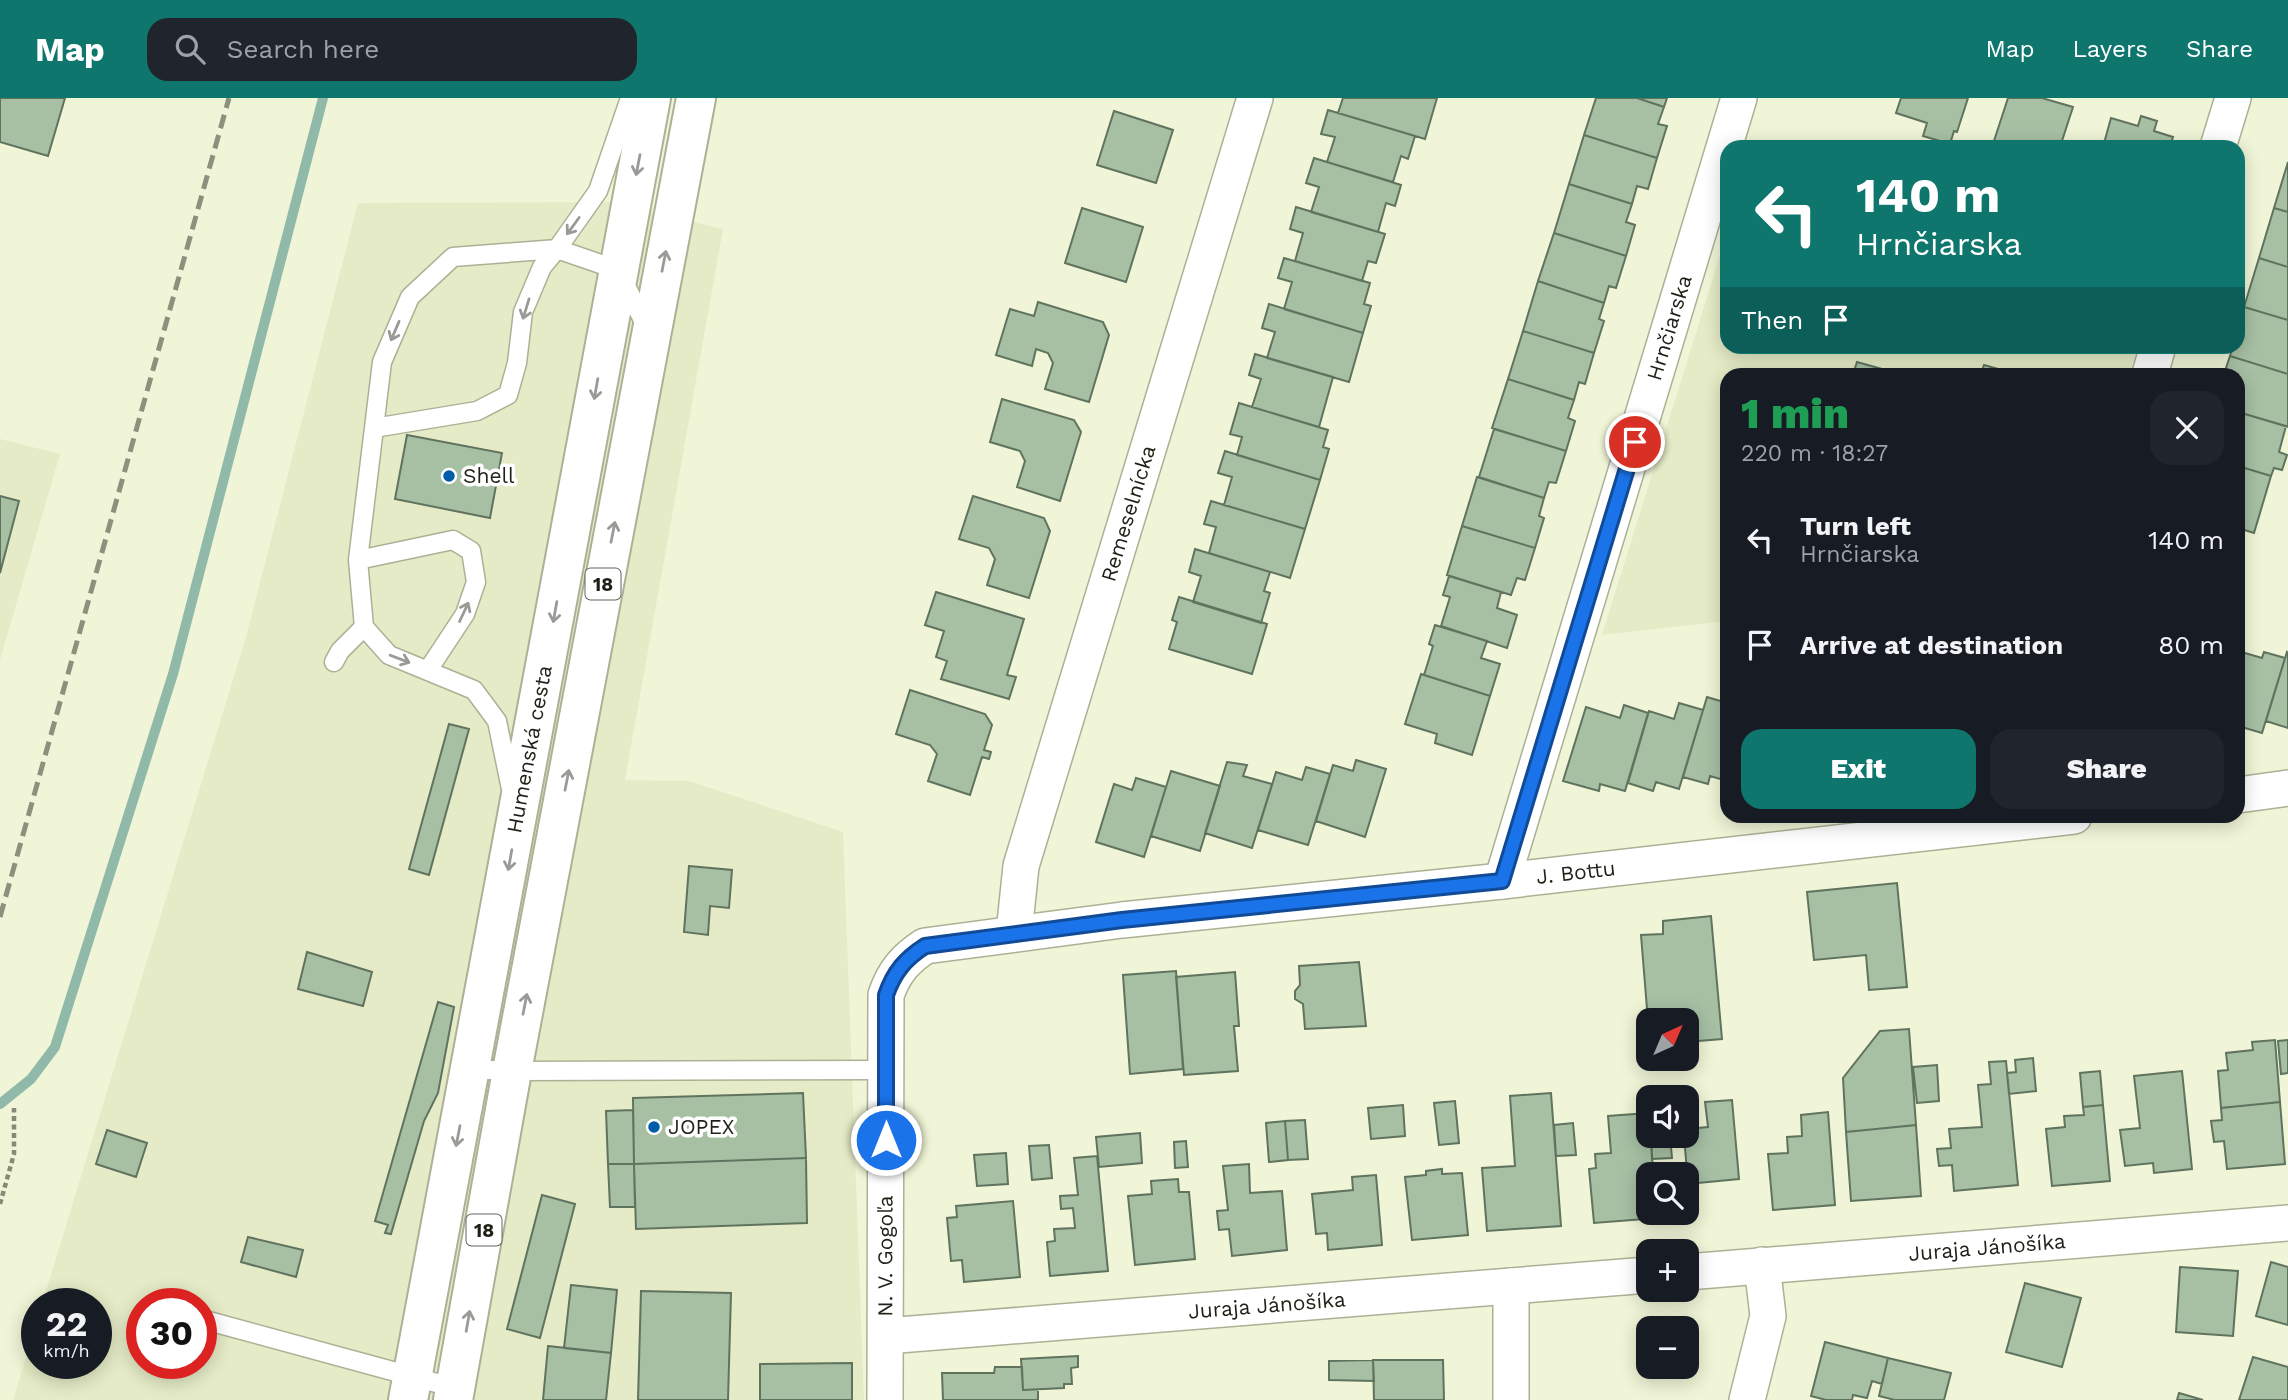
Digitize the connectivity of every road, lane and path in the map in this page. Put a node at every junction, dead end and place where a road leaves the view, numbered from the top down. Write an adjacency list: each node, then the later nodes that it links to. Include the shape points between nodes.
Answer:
1 (630, 98): 10 (lane, one-way to 10, via 598,191)
2 (651, 98): 11 (main road, Humenská cesta / 18, one-way to 11)
3 (696, 98): 12 (main road, Humenská cesta / 18, one-way to 3)
4 (1255, 98): 23 (street, Remeselnícka, via 1021,866)
5 (1740, 98): 7 (street, Hrnčiarska)
6 (2233, 98): 8 (street)
7 (1727, 140)
8 (2220, 140)
9 (1720, 164): 22 (street, Hrnčiarska)
10 (557, 249): 11 (lane); 13 (lane, one-way to 13, via 542,267 523,312 508,395 477,411); 13 (lane, one-way to 13, via 453,257 410,297 382,362)
11 (618, 270): 12 (lane); 20 (main road, Humenská cesta / 18, one-way to 20)
12 (650, 335): 26 (main road, Humenská cesta / 18, one-way to 12)
13 (374, 428): 14 (lane)
14 (358, 560): 15 (lane); 17 (lane, one-way to 14, via 465,614 476,582 471,551 453,540)
15 (364, 627): 16 (lane); 17 (lane, one-way to 17, via 389,655)
16 (334, 662)
17 (428, 670): 20 (lane, via 474,690 497,721)
18 (2288, 788): 19 (street)
19 (2245, 793)
20 (517, 819): 24 (main road, Humenská cesta / 18, one-way to 24)
21 (1984, 823): 22 (street, J. Bottu)
22 (1502, 881): 23 (street, J. Bottu)
23 (1014, 933): 25 (street, J. Bottu, via 925,946 909,956 893,975 886,995)
24 (471, 1069): 26 (lane); 37 (main road, Humenská cesta / 18, one-way to 37)
25 (886, 1070): 26 (lane); 28 (street, J. Bottu)
26 (512, 1071): 38 (main road, Humenská cesta / 18, one-way to 26)
27 (15, 1108): 29 (path, via 14,1154)
28 (886, 1112): 36 (street, N. V. Gogoľa)
29 (0, 1204)
30 (2288, 1223): 31 (street, Juraja Jánošíka)
31 (1762, 1265): 32 (street, Juraja Jánošíka); 41 (street, via 1768,1316)
32 (1699, 1271)
33 (1636, 1276): 34 (street, Juraja Jánošíka)
34 (1511, 1286): 36 (street, Juraja Jánošíka); 40 (street)
35 (217, 1324): 37 (lane)
36 (886, 1336): 39 (street, N. V. Gogoľa)
37 (410, 1388): 38 (lane)
38 (454, 1394)
39 (886, 1400)
40 (1511, 1400)
41 (1747, 1400)

